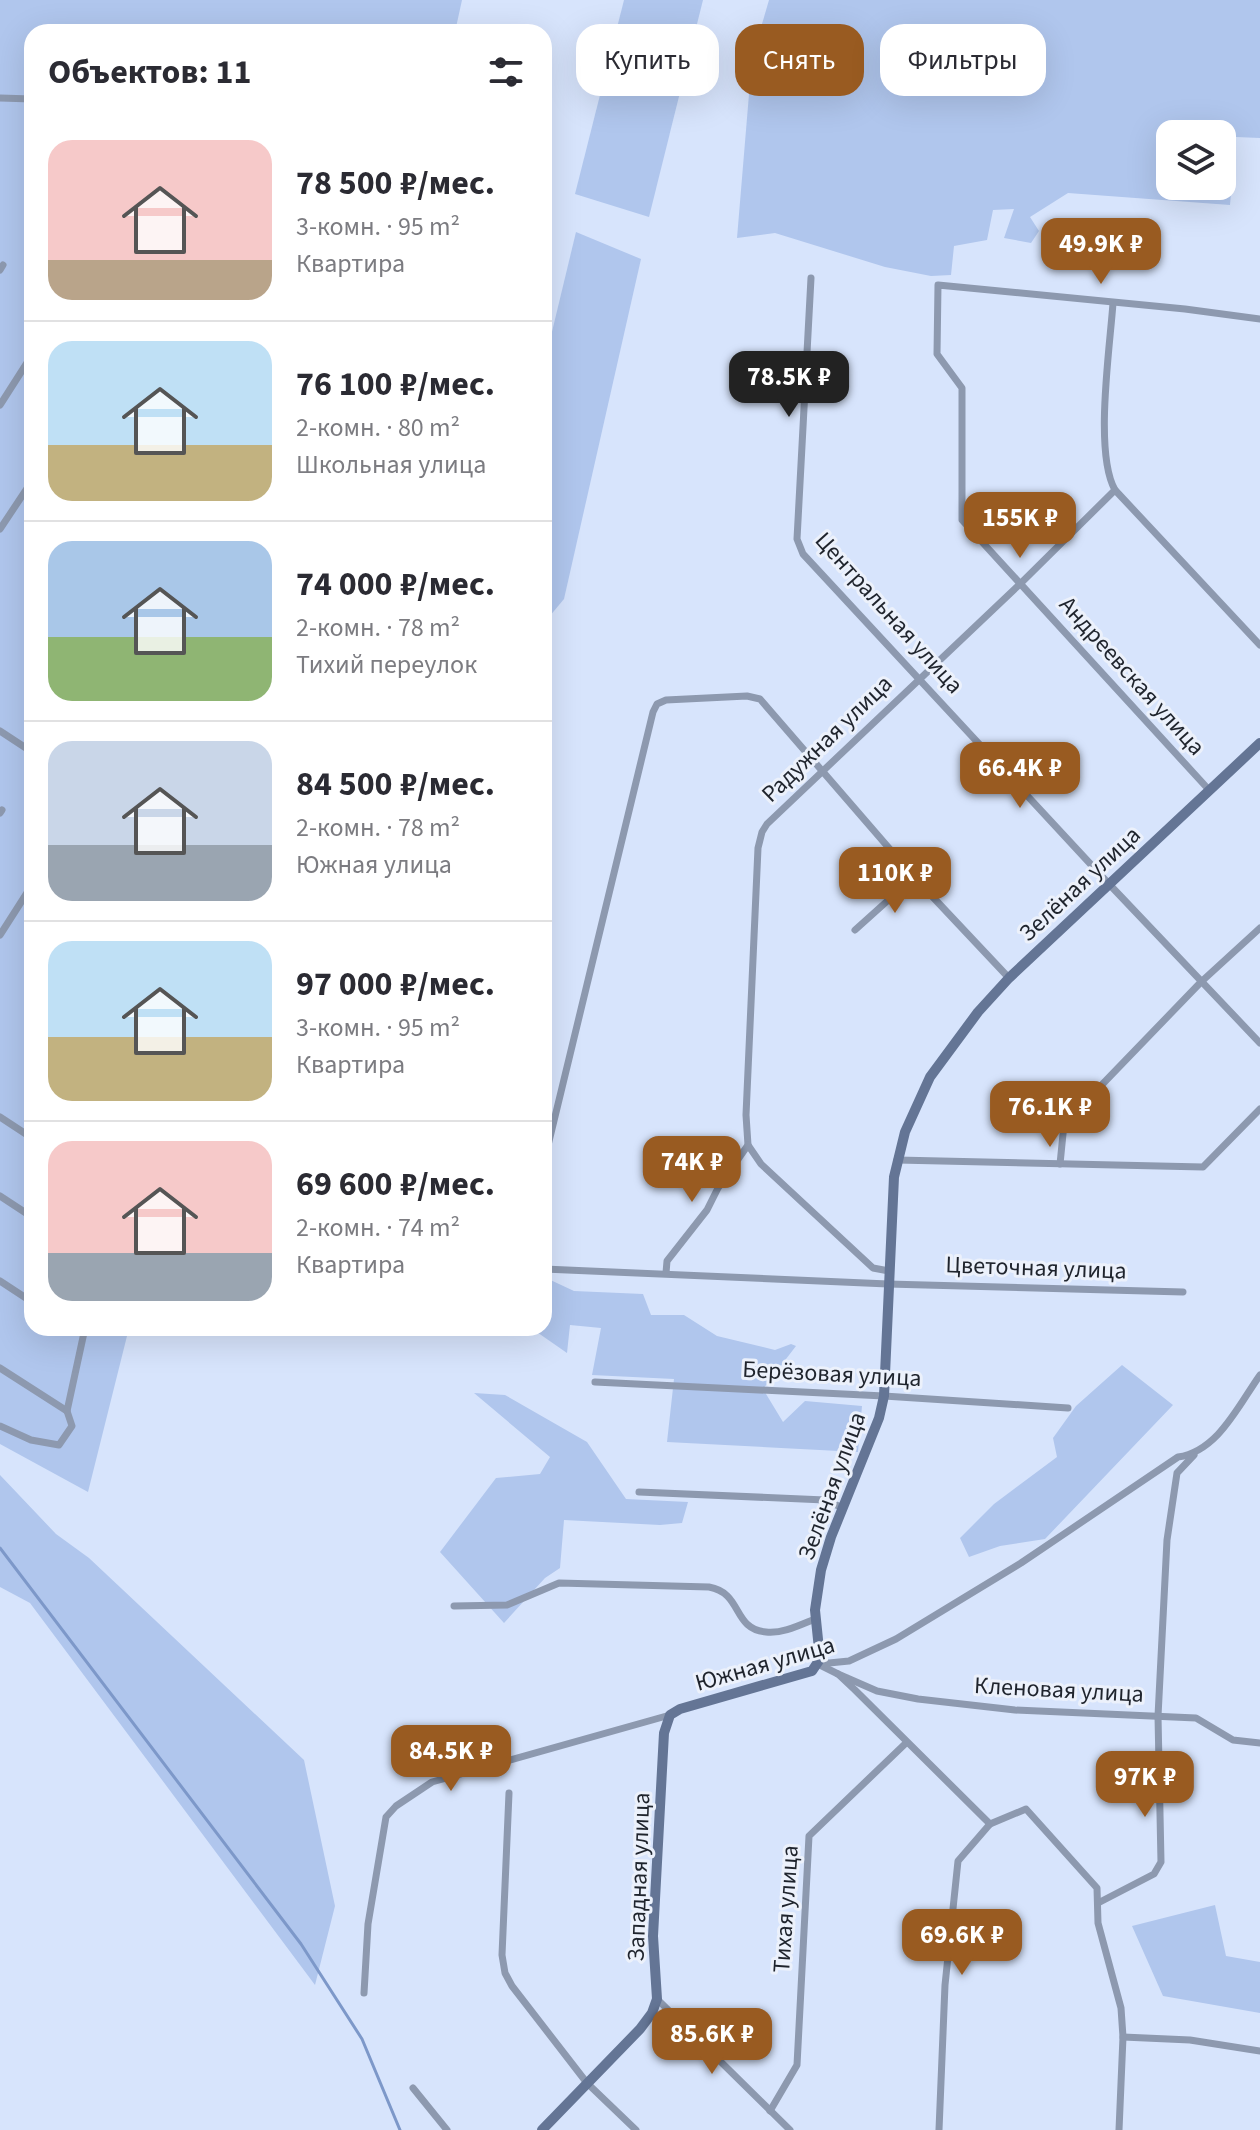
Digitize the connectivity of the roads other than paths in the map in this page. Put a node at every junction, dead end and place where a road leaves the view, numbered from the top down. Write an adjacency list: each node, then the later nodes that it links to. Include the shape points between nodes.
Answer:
1 (0, 98): 2 (street)
2 (24, 99)
3 (811, 278): 13 (street, Центральная улица, via 797,539 803,554)
4 (1113, 303): 5 (street); 8 (street, via 1105,423 1108,479); 11 (street, Андреевская улица, via 938,285 937,354 962,388 962,520)
5 (1260, 319)
6 (24, 368): 7 (street)
7 (0, 405)
8 (1115, 490): 11 (street, Радужная улица); 12 (street)
9 (24, 493): 10 (street)
10 (0, 529)
11 (1020, 584): 13 (street, Радужная улица); 18 (street, Андреевская улица)
12 (1260, 645)
13 (919, 678): 17 (street, Радужная улица); 20 (street, Центральная улица)
14 (0, 731): 16 (street)
15 (1260, 743): 18 (street, Зелёная улица)
16 (24, 747)
17 (824, 772): 19 (street); 30 (street, via 760,699 657,704); 32 (street, Радужная улица, via 767,824 758,848)
18 (1210, 791): 20 (street, Зелёная улица)
19 (914, 877): 23 (street); 25 (street)
20 (1109, 884): 25 (street, Зелёная улица); 26 (street, Центральная улица)
21 (24, 898): 24 (street)
22 (1260, 928): 26 (street)
23 (855, 930)
24 (0, 935)
25 (1009, 978): 33 (street, Зелёная улица, via 930,1077)
26 (1201, 982): 27 (street, Центральная улица); 34 (street, via 1064,1124)
27 (1260, 1043)
28 (1260, 1109): 34 (street, via 1203,1167)
29 (0, 1117): 31 (street)
30 (552, 1130)
31 (24, 1133)
32 (748, 1145): 38 (street, via 761,1164 873,1268); 39 (street, via 667,1261)
33 (897, 1160): 34 (street); 38 (street, Зелёная улица)
34 (1060, 1164)
35 (0, 1196): 36 (street)
36 (24, 1212)
37 (552, 1269): 39 (street, Цветочная улица)
38 (889, 1271): 41 (street, Зелёная улица)
39 (666, 1273): 41 (street, Цветочная улица)
40 (0, 1281): 43 (street)
41 (888, 1284): 42 (street, Цветочная улица); 48 (street, Зелёная улица)
42 (1183, 1292)
43 (24, 1297)
44 (83, 1336): 50 (street)
45 (0, 1368): 50 (street)
46 (1260, 1375): 52 (street, Южная улица, via 1211,1443)
47 (595, 1382): 48 (street, Берёзовая улица)
48 (884, 1396): 49 (street, Берёзовая улица); 54 (street, Зелёная улица)
49 (1068, 1408)
50 (67, 1411): 51 (street, via 72,1426 59,1445)
51 (0, 1426)
52 (1194, 1455): 57 (street, Южная улица, via 1178,1457 896,1639 849,1661); 60 (street, Кленовая улица, via 1177,1473 1167,1540)
53 (639, 1492): 54 (street, via 825,1500)
54 (843, 1508): 56 (street, Зелёная улица, via 821,1570)
55 (454, 1606): 56 (street, via 507,1605 559,1583 709,1587 722,1589 743,1621 768,1633)
56 (815, 1619): 57 (street, Зелёная улица)
57 (819, 1664): 58 (street); 59 (street, Южная улица, via 812,1671)
58 (838, 1674): 60 (street, Кленовая улица, via 877,1691 918,1699 1015,1710); 61 (street)
59 (670, 1715): 66 (street, Южная улица, via 432,1782 396,1806 386,1817 368,1924); 67 (street, Западная улица, via 664,1733 653,1936)
60 (1158, 1716): 62 (street, via 1196,1718 1233,1740); 65 (street, via 1161,1862 1154,1874)
61 (906, 1743): 64 (street); 72 (street, Тихая улица, via 809,1836 797,2065)
62 (1260, 1743)
63 (509, 1793): 70 (street, via 505,1973)
64 (990, 1824): 65 (street, via 1026,1809 1097,1888); 77 (street, via 958,1861 945,1985)
65 (1098, 1903): 68 (street)
66 (364, 1993)
67 (657, 1999): 70 (street, via 640,2029); 72 (street)
68 (1123, 2037): 69 (street); 78 (street)
69 (1260, 2051)
70 (587, 2083): 74 (street); 75 (street)
71 (413, 2088): 73 (street)
72 (770, 2111): 76 (street)
73 (447, 2130)
74 (542, 2130)
75 (636, 2130)
76 (790, 2130)
77 (939, 2130)
78 (1119, 2130)

